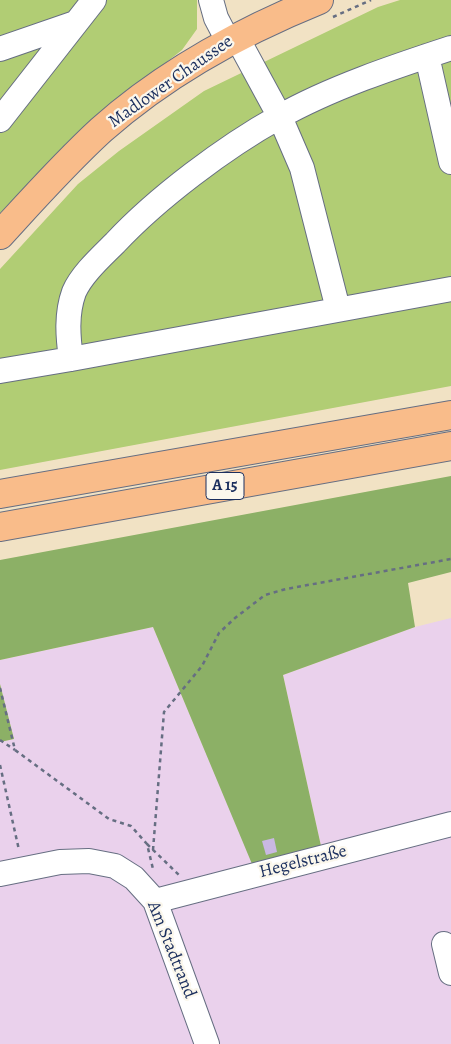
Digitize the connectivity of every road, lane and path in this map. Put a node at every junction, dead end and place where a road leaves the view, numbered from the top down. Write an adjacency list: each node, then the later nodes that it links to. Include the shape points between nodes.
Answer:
1 (94, 0): 5 (street)
2 (211, 0): 6 (street, via 216,18)
3 (371, 0): 4 (path)
4 (323, 10): 6 (main road, Madlower Chaussee)
5 (75, 23): 8 (street); 11 (street)
6 (232, 39): 10 (street); 13 (main road, Madlower Chaussee, via 151,91 102,130)
7 (451, 48): 9 (street)
8 (0, 49)
9 (427, 56): 10 (street, via 317,98); 12 (street)
10 (280, 117): 15 (street, via 302,168); 16 (street, via 248,136 173,191 134,223 93,265 74,292 67,328)
11 (0, 120)
12 (451, 162)
13 (0, 235)
14 (451, 289): 15 (street)
15 (338, 309): 16 (street)
16 (70, 359): 17 (street)
17 (0, 371)
18 (451, 415): 20 (main road, A 15)
19 (451, 446): 21 (main road, A 15)
20 (0, 494)
21 (0, 527)
22 (451, 559): 29 (path, via 265,595 219,633 202,666 164,712)
23 (0, 688): 25 (path)
24 (0, 740): 25 (path)
25 (15, 750): 28 (path, via 109,820 131,826)
26 (0, 765): 30 (path)
27 (451, 824): 33 (street, Hegelstraße)
28 (147, 844): 29 (path); 31 (path)
29 (153, 850): 33 (path, via 176,873)
30 (23, 868): 32 (street, Am Stadtrand); 34 (street, Am Stadtrand, via 89,861 115,866 134,878)
31 (153, 870)
32 (0, 874)
33 (203, 888): 34 (street, Hegelstraße)
34 (155, 901): 37 (street, Am Stadtrand)
35 (444, 944): 36 (street)
36 (451, 973)
37 (207, 1044)

